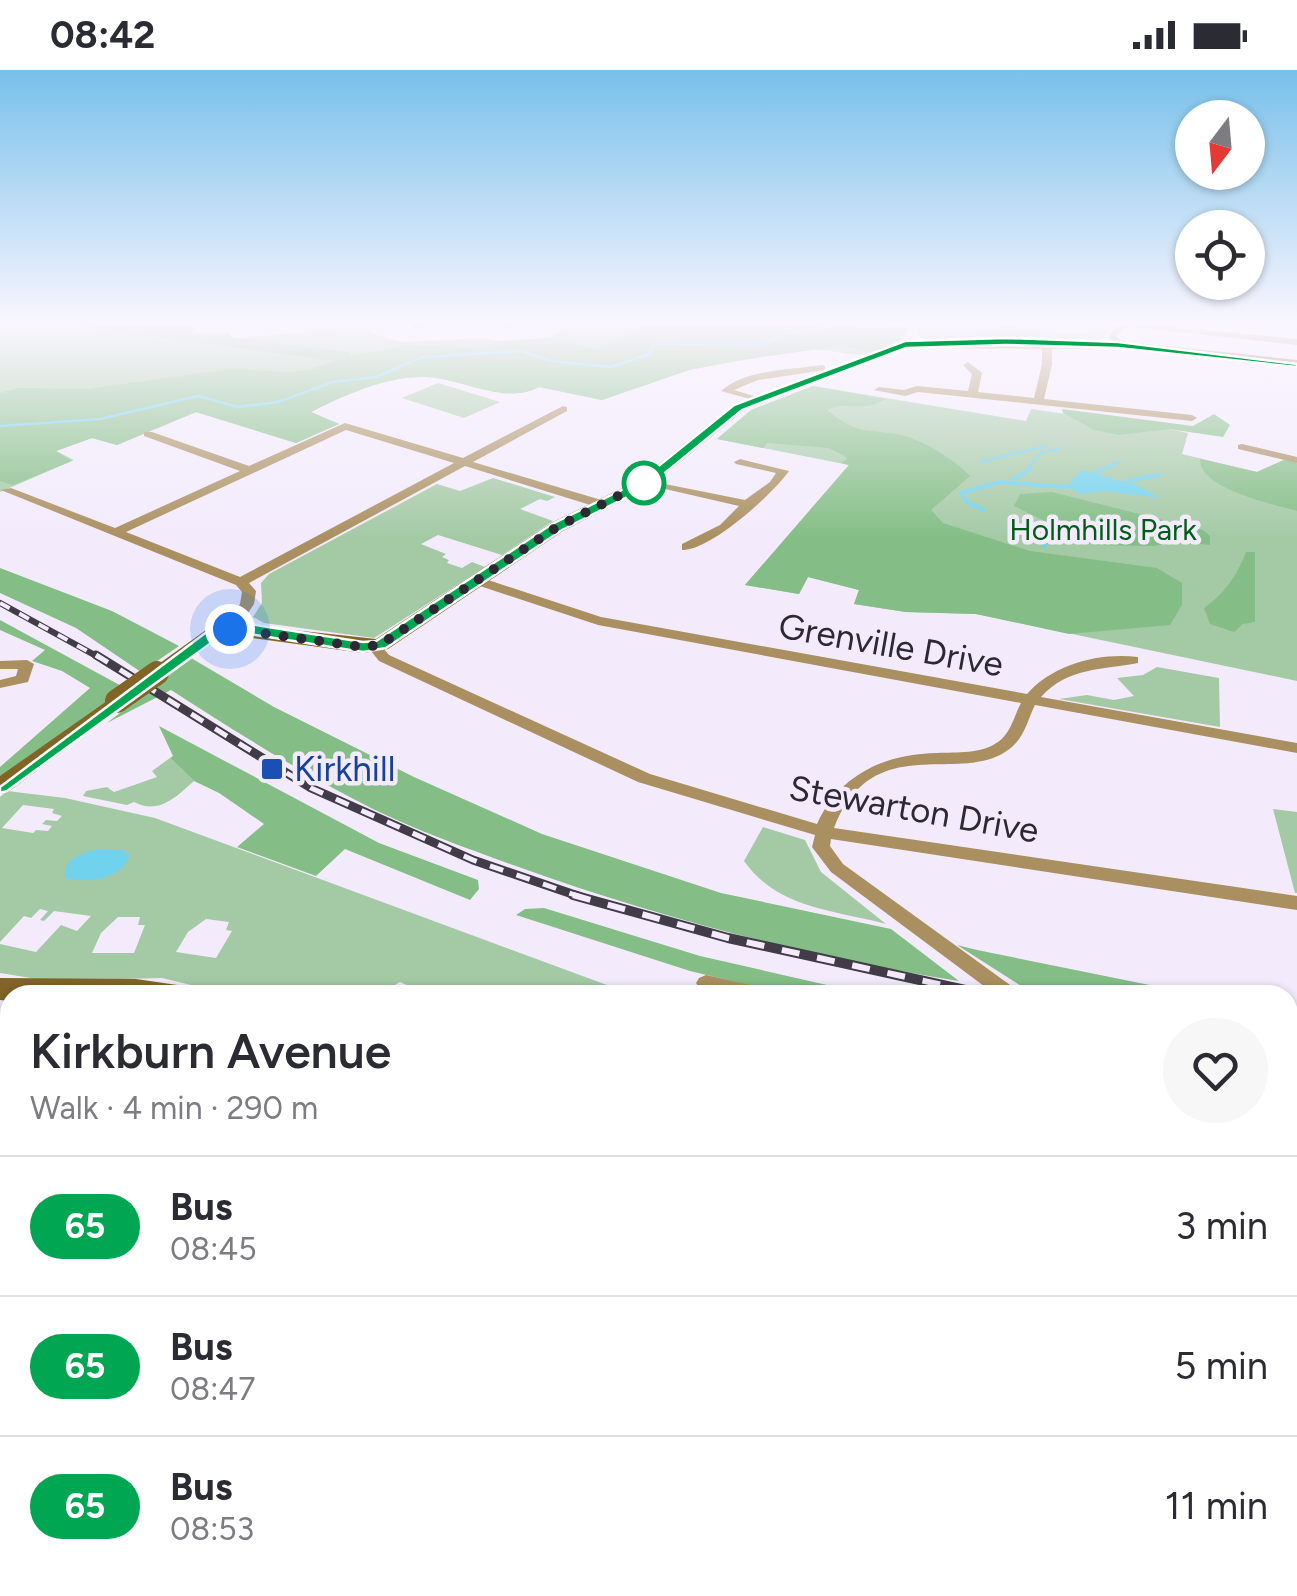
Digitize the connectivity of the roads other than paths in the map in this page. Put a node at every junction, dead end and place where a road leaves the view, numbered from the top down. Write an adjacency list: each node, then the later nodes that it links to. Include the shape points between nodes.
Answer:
1 (742, 396): 5 (street)
2 (761, 396): 5 (main road)
3 (988, 396): 6 (street)
4 (1040, 396): 6 (street)
5 (753, 399): 15 (main road)
6 (1039, 400): 8 (street)
7 (563, 409): 13 (street)
8 (1192, 418)
9 (148, 434): 14 (street)
10 (1242, 447): 11 (street)
11 (1297, 460)
12 (740, 462): 17 (street, via 783,471)
13 (464, 463): 14 (street, via 345,426); 18 (street); 21 (street)
14 (249, 470): 19 (street)
15 (645, 483): 17 (street); 18 (main road)
16 (7, 490): 19 (street)
17 (746, 504): 20 (street, via 724,528)
18 (604, 505): 22 (main road, via 557,527)
19 (114, 532): 21 (street)
20 (686, 547)
21 (241, 582): 23 (street, via 249,591 247,604)
22 (479, 582): 24 (main road); 28 (street, Grenville Drive, via 598,622)
23 (230, 629): 24 (main road); 30 (main road, bridge, via 157,673)
24 (374, 646): 31 (street, Stewarton Drive, via 384,658 644,778)
25 (1132, 660): 28 (street, via 1077,665)
26 (0, 665): 27 (street, via 27,664 22,678)
27 (0, 684)
28 (1030, 701): 29 (street, Grenville Drive); 31 (street, via 1018,734 996,750 876,767 850,785)
29 (1297, 748)
30 (0, 787)
31 (823, 832): 32 (street, Stewarton Drive); 35 (street, via 822,847 837,868)
32 (1297, 903)
33 (706, 983): 34 (street)
34 (715, 985)
35 (997, 985)

